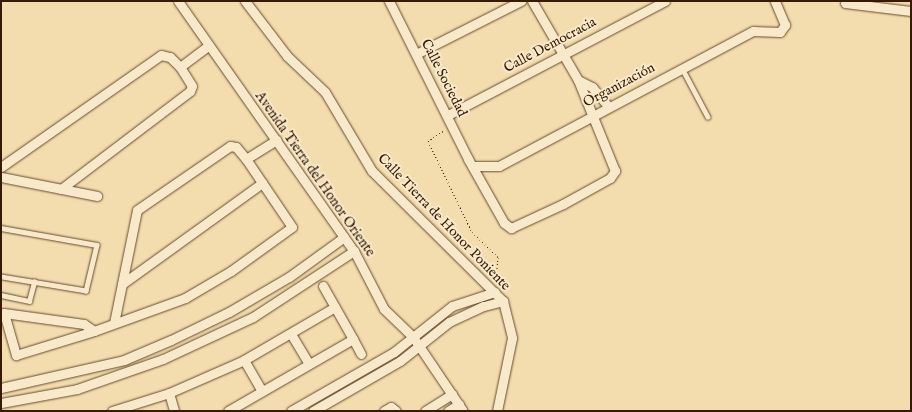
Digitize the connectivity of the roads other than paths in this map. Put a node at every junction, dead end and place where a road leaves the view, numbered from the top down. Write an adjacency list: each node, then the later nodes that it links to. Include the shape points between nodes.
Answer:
1 (178, 1): 11 (street, Avenida Tierra del Honor Oriente)
2 (245, 1): 36 (street, Calle Tierra de Honor Poniente, via 281,49 325,92 372,171)
3 (389, 1): 12 (street, Calle Sociedad)
4 (521, 1): 12 (street)
5 (532, 1): 13 (street)
6 (665, 1): 13 (street, Calle Democracia)
7 (775, 1): 15 (street, Organización, via 782,30 753,31)
8 (902, 1): 10 (street)
9 (845, 3): 10 (street)
10 (908, 11)
11 (209, 45): 14 (street); 21 (street, Avenida Tierra del Honor Oriente)
12 (416, 54): 18 (street, Calle Sociedad)
13 (560, 54): 16 (street); 18 (street, Calle Democracia)
14 (180, 67): 24 (street, via 170,57 161,55); 27 (street, via 192,86 190,91)
15 (682, 67): 17 (street, Organización); 20 (lane)
16 (578, 80): 17 (street, via 592,87); 19 (street)
17 (608, 106): 19 (street, Organización)
18 (448, 114): 23 (street, Calle Sociedad)
19 (592, 114): 23 (street, Organización, via 499,166 490,169); 23 (street, Calle Sociedad, via 615,171 610,178 563,204 511,228 504,223)
20 (708, 118)
21 (276, 140): 22 (street); 30 (street, Avenida Tierra del Honor Oriente)
22 (246, 159): 26 (street); 34 (street, via 236,146 230,146 139,208 135,213)
23 (474, 166)
24 (1, 167)
25 (1, 177): 27 (street)
26 (262, 183): 34 (street); 40 (street, via 292,229 185,298)
27 (61, 189): 28 (street)
28 (97, 196)
29 (1, 228): 33 (lane, via 97,245 86,290)
30 (344, 237): 31 (street, Avenida Tierra del Honor Oriente); 49 (street, via 263,292 171,340 124,360)
31 (354, 251): 43 (street, Avenida Tierra del Honor Oriente, via 384,309); 53 (street, via 253,317 163,359 77,389)
32 (1, 277): 33 (lane)
33 (34, 282): 37 (lane, via 28,301)
34 (122, 284): 40 (street)
35 (323, 286): 39 (street)
36 (495, 292): 38 (street, Calle Tierra de Honor Poniente); 43 (street, via 452,306)
37 (1, 295)
38 (503, 301): 45 (street, via 475,309 449,322); 65 (street, Calle Tierra de Honor Poniente, via 512,338)
39 (335, 307): 42 (street); 44 (street)
40 (114, 323): 41 (street)
41 (94, 331): 41 (street, via 14,354 4,313 84,324)
42 (291, 334): 47 (street); 48 (street)
43 (413, 337): 45 (street, Avenida Tierra del Honor Oriente); 59 (street)
44 (353, 339): 46 (street); 48 (street)
45 (421, 347): 52 (street, Avenida Tierra del Honor Oriente); 60 (street)
46 (361, 354)
47 (244, 360): 50 (street); 51 (street)
48 (309, 364): 50 (street)
49 (1, 388)
50 (262, 391): 58 (street)
51 (169, 393): 55 (street); 57 (street)
52 (452, 394): 54 (street, Avenida Tierra del Honor Oriente); 63 (street)
53 (1, 403)
54 (461, 407): 64 (street)
55 (122, 409): 56 (street)
56 (112, 411)
57 (174, 411)
58 (228, 411)
59 (291, 411)
60 (313, 411)
61 (384, 411): 62 (street, via 391,407)
62 (396, 411)
63 (425, 411)
64 (448, 411)
65 (497, 411)

